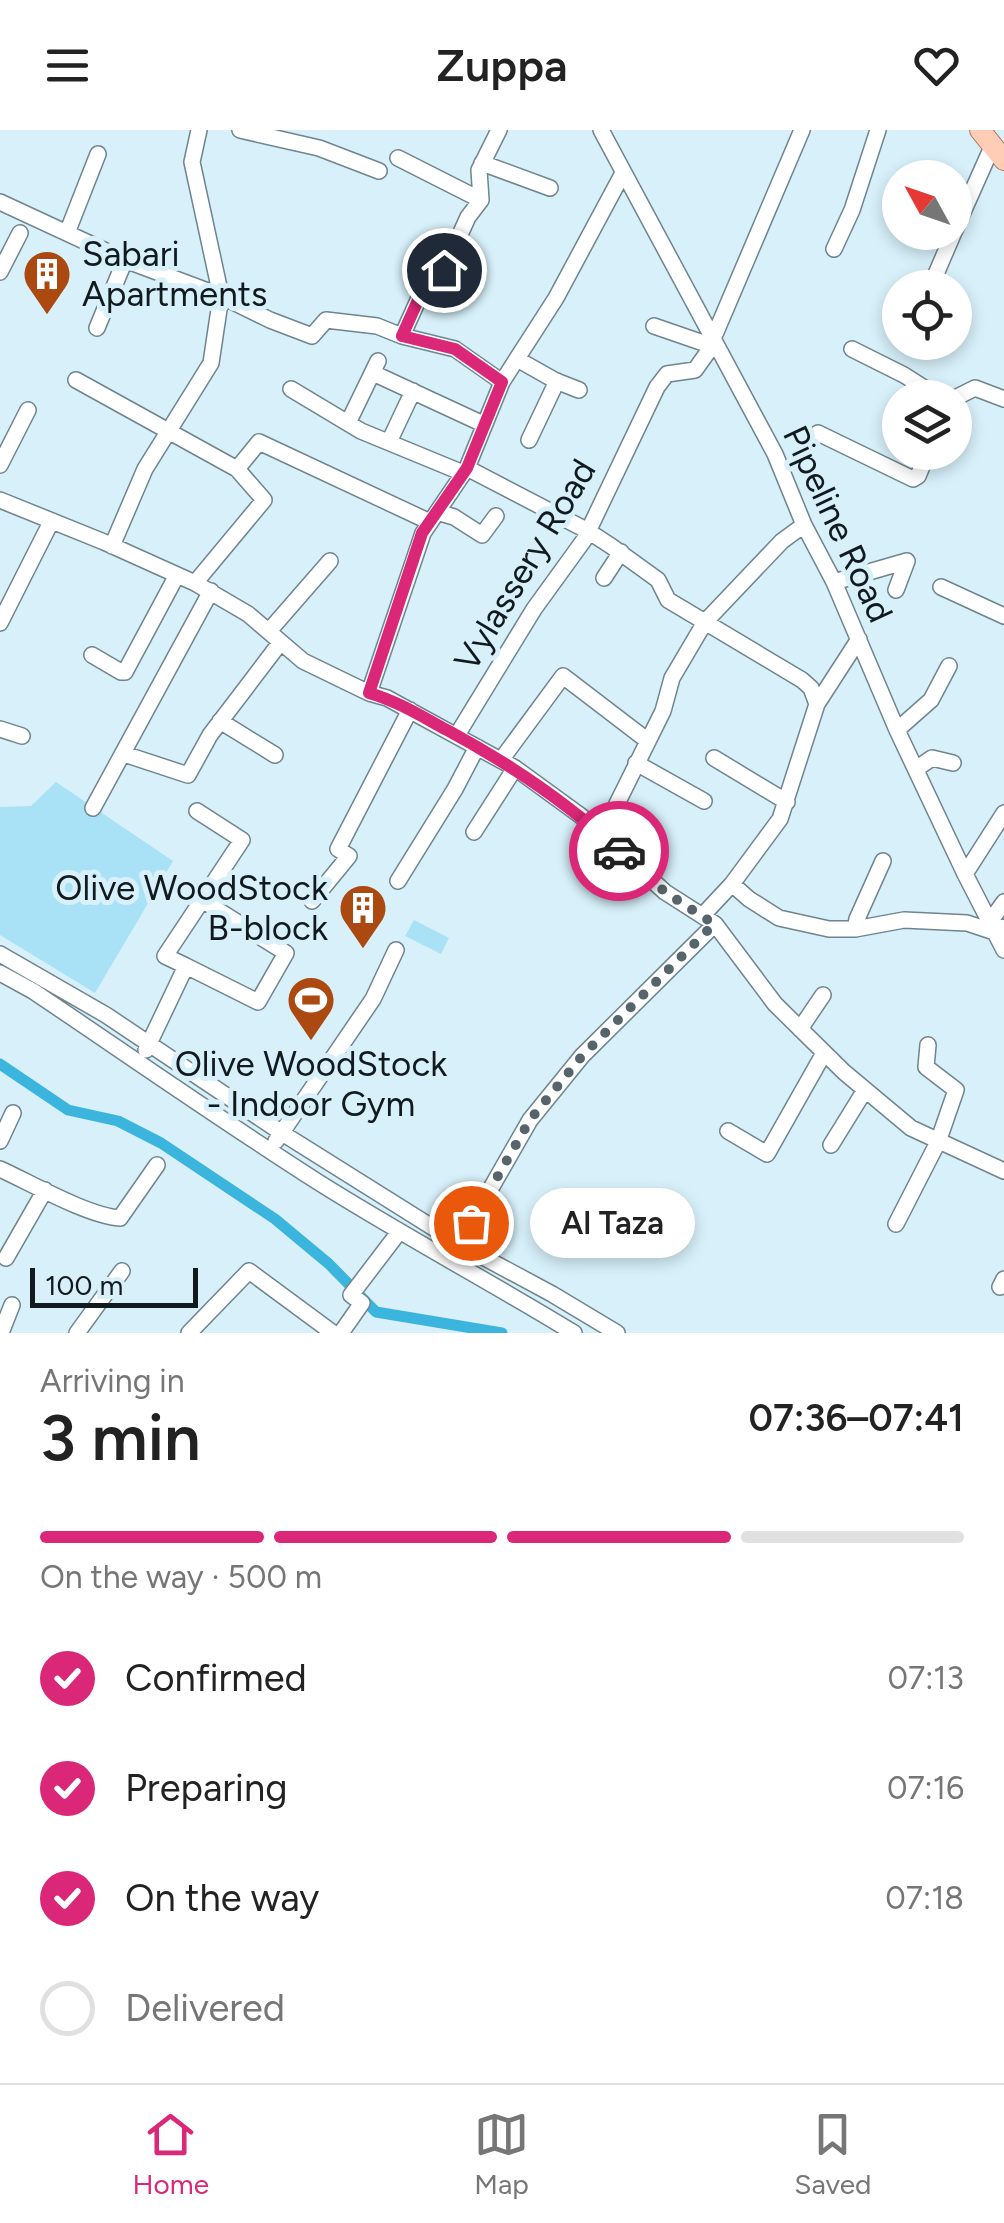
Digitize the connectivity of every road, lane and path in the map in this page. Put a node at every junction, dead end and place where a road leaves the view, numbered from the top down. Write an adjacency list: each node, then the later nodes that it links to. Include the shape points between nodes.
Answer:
1 (199, 130): 22 (street, via 192,162)
2 (240, 130): 11 (street, via 319,148)
3 (499, 130): 10 (street)
4 (601, 130): 12 (street, Pipeline Road)
5 (802, 130): 26 (street)
6 (878, 130): 19 (street)
7 (992, 146): 14 (street)
8 (98, 154): 18 (street)
9 (398, 158): 15 (street)
10 (482, 164): 13 (street); 15 (street)
11 (379, 171)
12 (623, 173): 26 (street, Pipeline Road); 28 (street)
13 (550, 188)
14 (972, 191)
15 (481, 200): 25 (street, via 444,270 428,278)
16 (0, 202): 18 (street)
17 (20, 234): 21 (street)
18 (67, 234): 20 (street)
19 (834, 249)
20 (126, 260): 22 (street); 24 (street)
21 (0, 272)
22 (221, 296): 25 (street, via 312,336 326,320); 41 (street, via 211,363)
23 (654, 326): 26 (street)
24 (97, 328)
25 (402, 336): 32 (street, via 455,349)
26 (713, 343): 55 (street, Pipeline Road, via 775,454); 56 (street, Vylassery Road, via 695,370 667,374 657,387)
27 (852, 349): 30 (street)
28 (517, 359): 31 (street); 32 (street)
29 (76, 380): 41 (street)
30 (908, 380)
31 (557, 381): 34 (street); 43 (street)
32 (502, 382): 40 (street)
33 (291, 389): 39 (street)
34 (579, 390)
35 (972, 390): 37 (street)
36 (412, 391): 39 (street, via 376,367); 40 (street); 44 (street)
37 (1004, 399)
38 (28, 410): 46 (street)
39 (348, 423): 44 (street)
40 (483, 424): 48 (street)
41 (168, 431): 47 (street); 57 (street)
42 (818, 433): 45 (street)
43 (529, 440)
44 (389, 442): 48 (street)
45 (882, 464)
46 (0, 465)
47 (237, 469): 53 (street, via 258,442); 63 (street, via 264,500)
48 (465, 470): 53 (street); 56 (street)
49 (894, 470): 50 (street, via 913,479)
50 (920, 470)
51 (2, 505): 54 (street)
52 (496, 516): 53 (street, via 482,535 454,517)
53 (433, 517): 74 (street, via 408,570)
54 (51, 522): 57 (street); 68 (street)
55 (804, 525): 62 (street, Pipeline Road); 69 (street)
56 (588, 531): 58 (street); 80 (street, Vylassery Road)
57 (112, 546): 60 (street)
58 (621, 552): 61 (street); 69 (street, via 658,580 668,600)
59 (330, 561): 70 (street)
60 (177, 574): 63 (street); 72 (street, via 125,672)
61 (604, 578)
62 (834, 582): 65 (street, via 907,561); 71 (street, Pipeline Road)
63 (195, 583): 66 (street)
64 (941, 587): 67 (street)
65 (896, 590)
66 (211, 591): 70 (street); 84 (street)
67 (1004, 616)
68 (0, 622)
69 (705, 622): 75 (street, via 802,680); 82 (street, via 672,678)
70 (274, 637): 74 (street, via 303,661); 77 (street)
71 (859, 639): 75 (street); 79 (street, Pipeline Road, via 883,676)
72 (92, 654)
73 (949, 666): 79 (street, via 930,700)
74 (369, 693): 76 (street)
75 (817, 704): 92 (street)
76 (410, 710): 80 (street); 103 (street, via 338,849 349,856)
77 (220, 721): 84 (street, via 188,775); 85 (street)
78 (0, 728): 81 (street)
79 (897, 730): 90 (street, Pipeline Road)
80 (457, 735): 83 (street)
81 (22, 736)
82 (648, 742): 87 (street); 89 (street, via 563,676)
83 (477, 747): 89 (street); 100 (street)
84 (124, 754): 93 (street)
85 (275, 755)
86 (714, 758): 92 (street)
87 (636, 763): 91 (street); 97 (street)
88 (953, 763): 90 (street, via 932,758)
89 (508, 764): 96 (street); 97 (street)
90 (916, 769): 99 (street, Pipeline Road)
91 (704, 801)
92 (786, 802): 101 (street)
93 (93, 808)
94 (197, 811): 102 (street, via 242,840)
95 (1004, 813): 99 (street)
96 (474, 832)
97 (602, 834): 105 (street, via 665,892)
98 (883, 861): 107 (street)
99 (965, 874): 106 (street, Pipeline Road)
100 (398, 881)
101 (732, 884): 105 (street); 107 (street, via 779,918)
102 (202, 900): 111 (street, via 165,956); 111 (street, via 286,953 258,1002)
103 (312, 902)
104 (1004, 902): 106 (street)
105 (709, 919): 114 (street); 133 (street, via 530,1120)
106 (996, 928): 107 (street, via 904,920); 109 (street, Pipeline Road)
107 (854, 929)
108 (396, 950): 122 (street, via 373,999)
109 (1004, 950)
110 (0, 954): 115 (street)
111 (186, 966): 115 (street)
112 (0, 973): 118 (street)
113 (824, 995): 114 (street)
114 (800, 1029): 117 (street)
115 (150, 1045): 118 (street); 122 (street)
116 (928, 1045): 124 (street, via 926,1066 956,1090)
117 (824, 1053): 119 (street); 121 (street, via 767,1154)
118 (140, 1062): 126 (street)
119 (865, 1090): 124 (street); 125 (street)
120 (14, 1113): 123 (street)
121 (728, 1131)
122 (282, 1133): 126 (street); 133 (street)
123 (0, 1141)
124 (938, 1142): 129 (street); 131 (street)
125 (831, 1146)
126 (270, 1150): 132 (street)
127 (157, 1164): 130 (street, via 120,1218)
128 (0, 1170): 130 (street)
129 (1004, 1171)
130 (45, 1190): 134 (street)
131 (896, 1224)
132 (396, 1236): 135 (street); 142 (street, via 351,1295 362,1304)
133 (459, 1244): 135 (street); 144 (street)
134 (6, 1258)
135 (442, 1258): 143 (street)
136 (122, 1271): 139 (street)
137 (12, 1305): 138 (street)
138 (1, 1333)
139 (77, 1333)
140 (189, 1333): 141 (street, via 249,1270)
141 (333, 1333)
142 (341, 1333)
143 (574, 1333)
144 (617, 1333)

